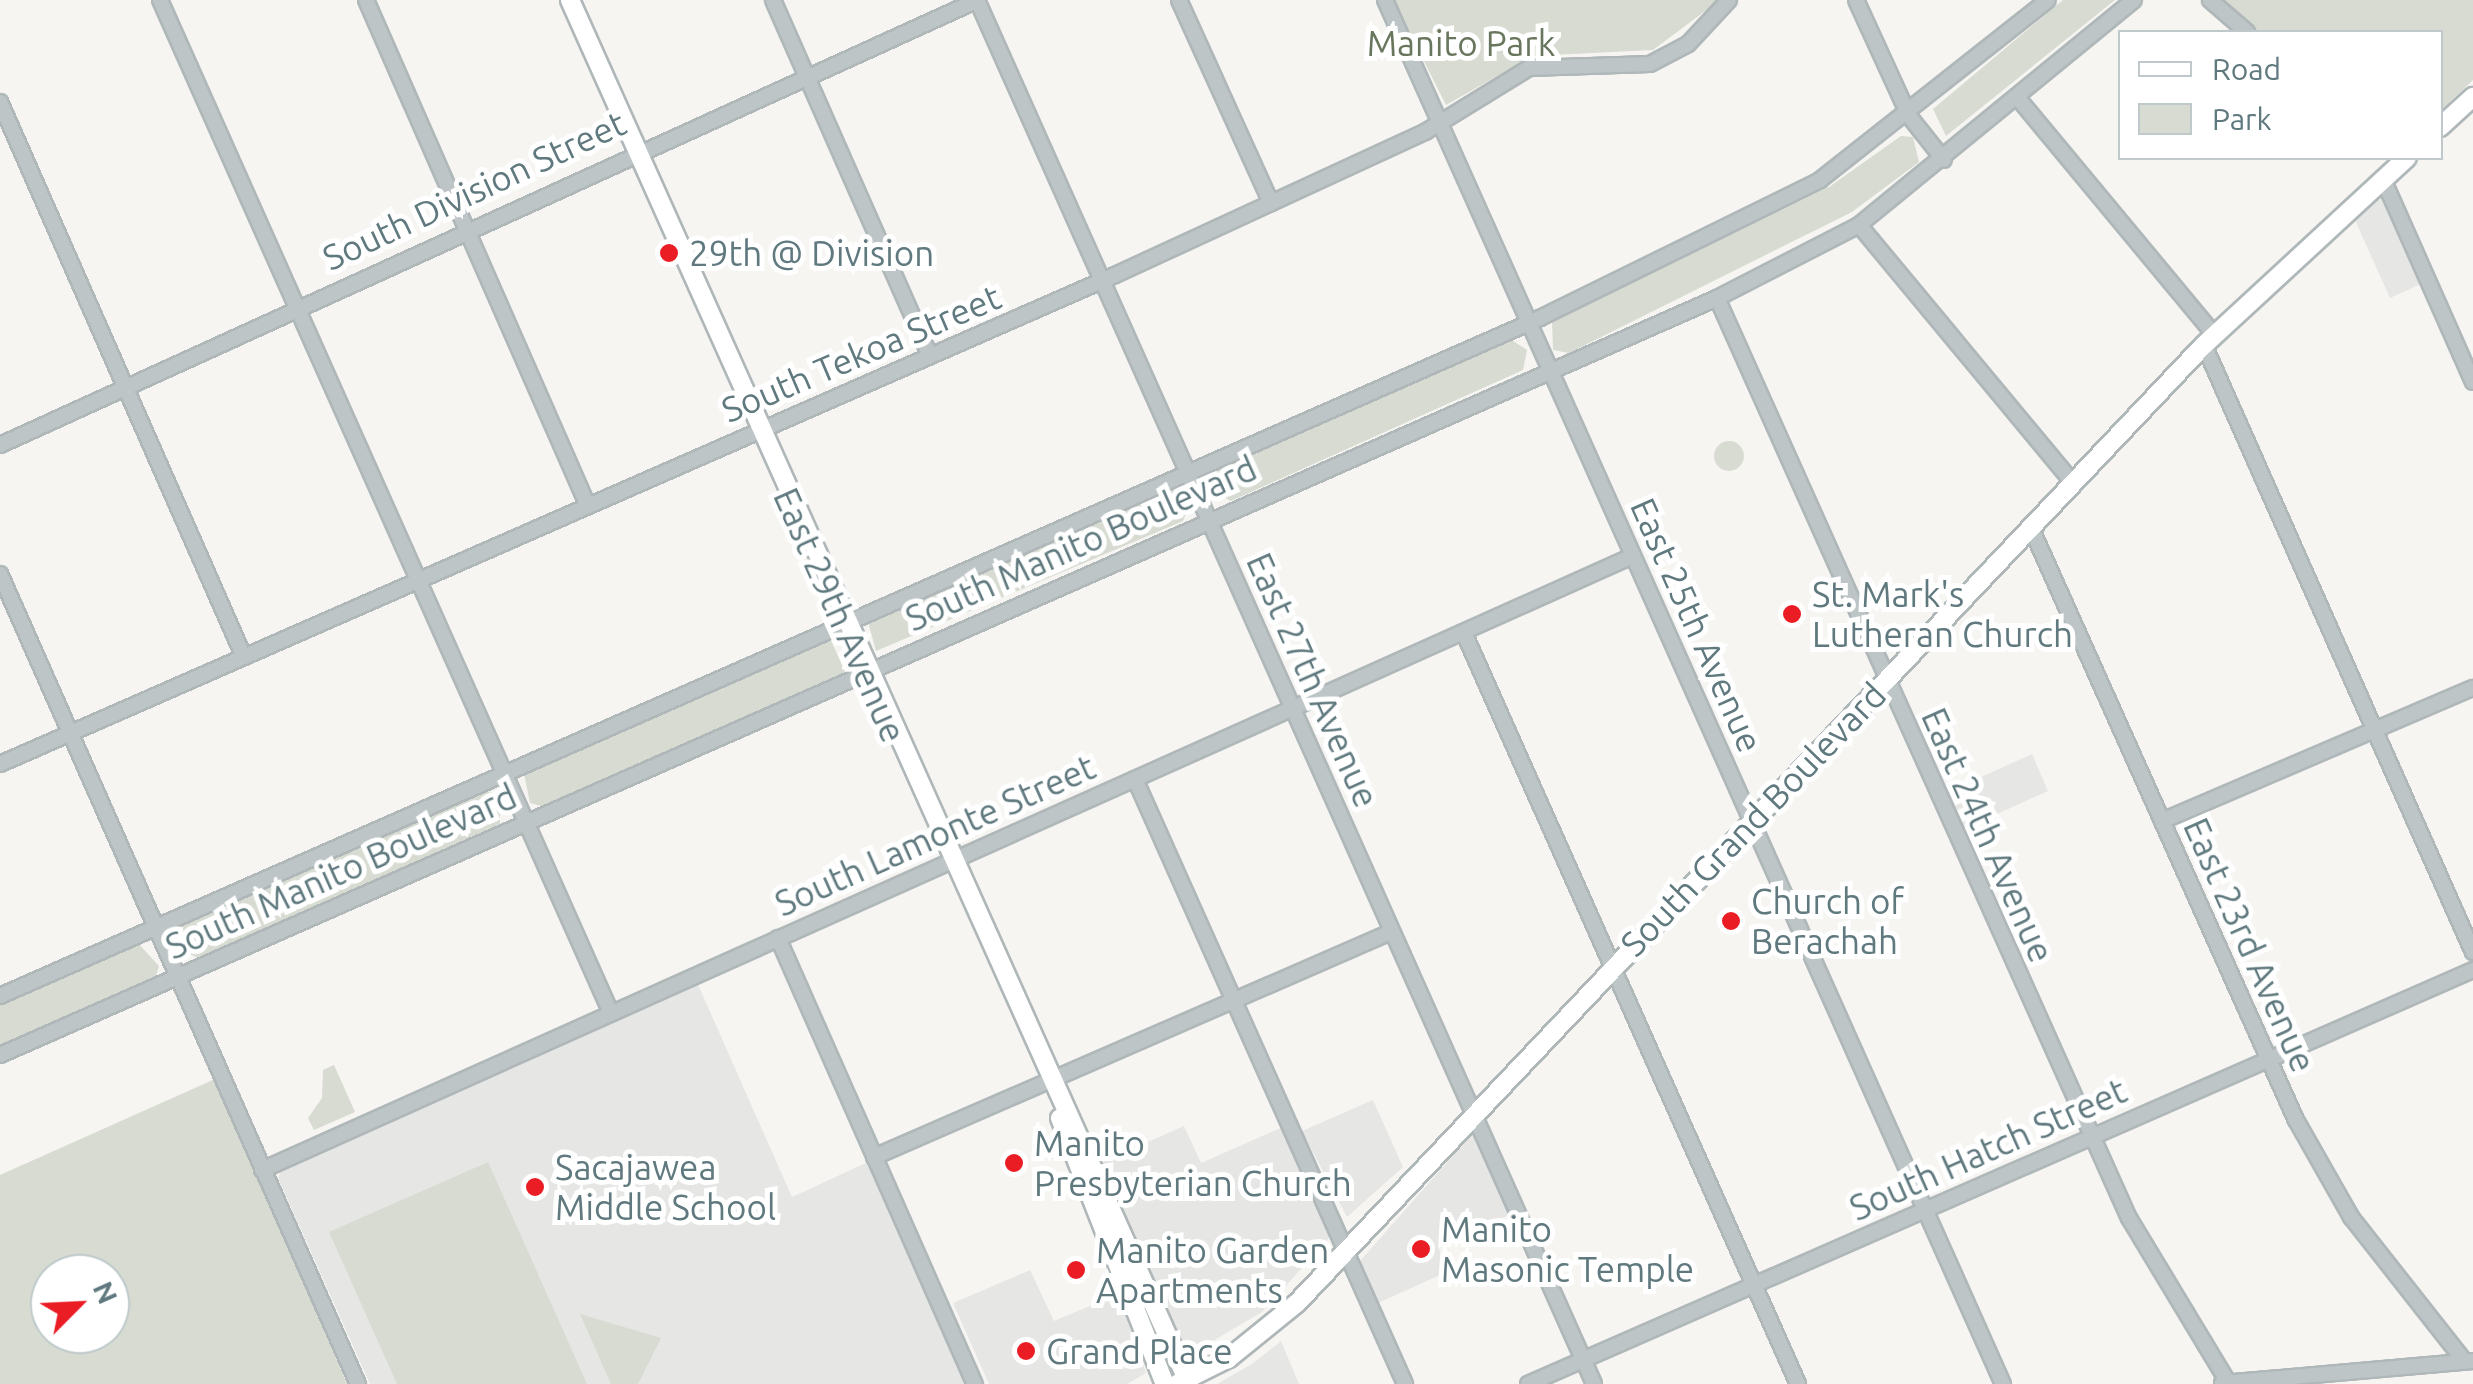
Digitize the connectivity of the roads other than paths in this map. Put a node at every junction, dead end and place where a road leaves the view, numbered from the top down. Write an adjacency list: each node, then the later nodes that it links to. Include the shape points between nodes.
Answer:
1 (160, 0): 30 (street)
2 (366, 0): 27 (street)
3 (570, 0): 21 (main road, East 29th Avenue)
4 (773, 0): 14 (street)
5 (978, 0): 14 (street, South Division Street); 28 (street, East 27th Avenue)
6 (1179, 0): 25 (street)
7 (1385, 0): 19 (street, East 25th Avenue)
8 (1729, 0): 19 (street, South Tekoa Street, via 1688,44 1650,64 1529,68)
9 (1856, 0): 18 (street)
10 (2048, 0): 18 (street, South Manito Boulevard)
11 (2134, 0): 16 (street, South Manito Boulevard)
12 (2210, 0): 13 (street)
13 (2245, 30)
14 (806, 74): 21 (street, South Division Street); 34 (street)
15 (2473, 97): 20 (main road)
16 (2017, 98): 22 (street, South Manito Boulevard); 32 (street)
17 (0, 102): 37 (street)
18 (1908, 116): 22 (street); 31 (street, South Manito Boulevard, via 1820,180)
19 (1440, 122): 25 (street, South Tekoa Street); 31 (street, East 25th Avenue)
20 (2443, 124)
21 (634, 149): 27 (street, South Division Street); 38 (main road, East 29th Avenue)
22 (1944, 160): 26 (street, South Manito Boulevard)
23 (2400, 160): 24 (main road, South Grand Boulevard)
24 (2383, 180): 32 (main road, South Grand Boulevard); 33 (street)
25 (1271, 203): 28 (street, South Tekoa Street)
26 (1859, 224): 29 (street, South Manito Boulevard); 41 (street)
27 (465, 226): 30 (street, South Division Street); 42 (street)
28 (1102, 280): 34 (street, South Tekoa Street); 40 (street, East 27th Avenue)
29 (1717, 298): 35 (street, South Manito Boulevard); 52 (street, East 24th Avenue)
30 (293, 306): 37 (street, South Division Street); 47 (street)
31 (1529, 323): 35 (street, East 25th Avenue); 40 (street, South Manito Boulevard)
32 (2209, 340): 41 (main road, South Grand Boulevard); 55 (street)
33 (2467, 352): 36 (street)
34 (930, 356): 38 (street, South Tekoa Street)
35 (1548, 369): 43 (street, South Manito Boulevard); 45 (street, East 25th Avenue)
36 (2473, 382)
37 (124, 386): 39 (street, South Division Street); 50 (street)
38 (758, 430): 42 (street, South Tekoa Street); 48 (main road, East 29th Avenue)
39 (0, 444)
40 (1189, 470): 43 (street, East 27th Avenue); 48 (street, South Manito Boulevard)
41 (2074, 484): 44 (main road, South Grand Boulevard)
42 (586, 504): 47 (street, South Tekoa Street)
43 (1210, 519): 51 (street, South Manito Boulevard); 54 (street, East 27th Avenue)
44 (2032, 528): 52 (main road, South Grand Boulevard); 60 (street, East 23rd Avenue)
45 (1633, 556): 49 (street, South Lamonte Street); 62 (street, East 25th Avenue)
46 (0, 574): 56 (street)
47 (415, 581): 50 (street, South Tekoa Street); 58 (street)
48 (844, 623): 51 (main road, East 29th Avenue); 58 (street, South Manito Boulevard)
49 (1464, 633): 54 (street, South Lamonte Street); 68 (street)
50 (244, 657): 56 (street, South Tekoa Street)
51 (865, 671): 61 (street, South Manito Boulevard); 63 (main road, East 29th Avenue)
52 (1886, 681): 62 (main road, South Grand Boulevard); 78 (street, East 24th Avenue)
53 (2473, 688): 55 (street)
54 (1292, 710): 59 (street, South Lamonte Street); 65 (street, East 27th Avenue)
55 (2374, 727): 60 (street); 67 (street)
56 (70, 733): 57 (street, South Tekoa Street); 64 (street)
57 (0, 764)
58 (502, 774): 61 (street); 64 (street, South Manito Boulevard)
59 (1135, 778): 63 (street, South Lamonte Street); 72 (street)
60 (2162, 821): 75 (street, East 23rd Avenue)
61 (524, 824): 70 (street, South Manito Boulevard); 73 (street)
62 (1753, 824): 68 (main road, South Grand Boulevard); 81 (street, East 25th Avenue)
63 (951, 861): 66 (street, South Lamonte Street); 76 (main road, East 29th Avenue)
64 (156, 926): 70 (street); 71 (street, South Manito Boulevard)
65 (1391, 932): 72 (street); 77 (street, East 27th Avenue)
66 (778, 938): 73 (street, South Lamonte Street); 79 (street)
67 (2473, 952)
68 (1612, 967): 77 (main road, South Grand Boulevard); 83 (street)
69 (2473, 970): 75 (street, South Hatch Street)
70 (176, 976): 74 (street, South Manito Boulevard); 80 (street)
71 (0, 996)
72 (1232, 999): 76 (street); 82 (street)
73 (610, 1012): 80 (street, South Lamonte Street)
74 (0, 1055)
75 (2267, 1059): 78 (street, South Hatch Street); 85 (street, East 23rd Avenue, via 2346,1209)
76 (1048, 1079): 79 (street); 88 (main road, East 29th Avenue); 92 (main road, East 29th Avenue, via 1090,1210)
77 (1472, 1116): 82 (main road, South Grand Boulevard); 86 (street, East 27th Avenue)
78 (2092, 1136): 81 (street, South Hatch Street); 89 (street, East 24th Avenue, via 2146,1250)
79 (874, 1157): 91 (street)
80 (262, 1170): 90 (street)
81 (1924, 1209): 83 (street, South Hatch Street); 97 (street, East 25th Avenue)
82 (1346, 1251): 88 (main road, South Grand Boulevard, via 1264,1334); 93 (street)
83 (1756, 1286): 86 (street, South Hatch Street); 96 (street)
84 (2473, 1340): 85 (street)
85 (2467, 1359): 87 (street)
86 (1583, 1360): 94 (street, South Hatch Street); 95 (street, East 27th Avenue)
87 (2377, 1374): 89 (street); 98 (street)
88 (1184, 1382)
89 (2225, 1383)
90 (358, 1384)
91 (975, 1384)
92 (1165, 1384)
93 (1405, 1384)
94 (1528, 1384)
95 (1594, 1384)
96 (1798, 1384)
97 (2003, 1384)
98 (2362, 1384)

